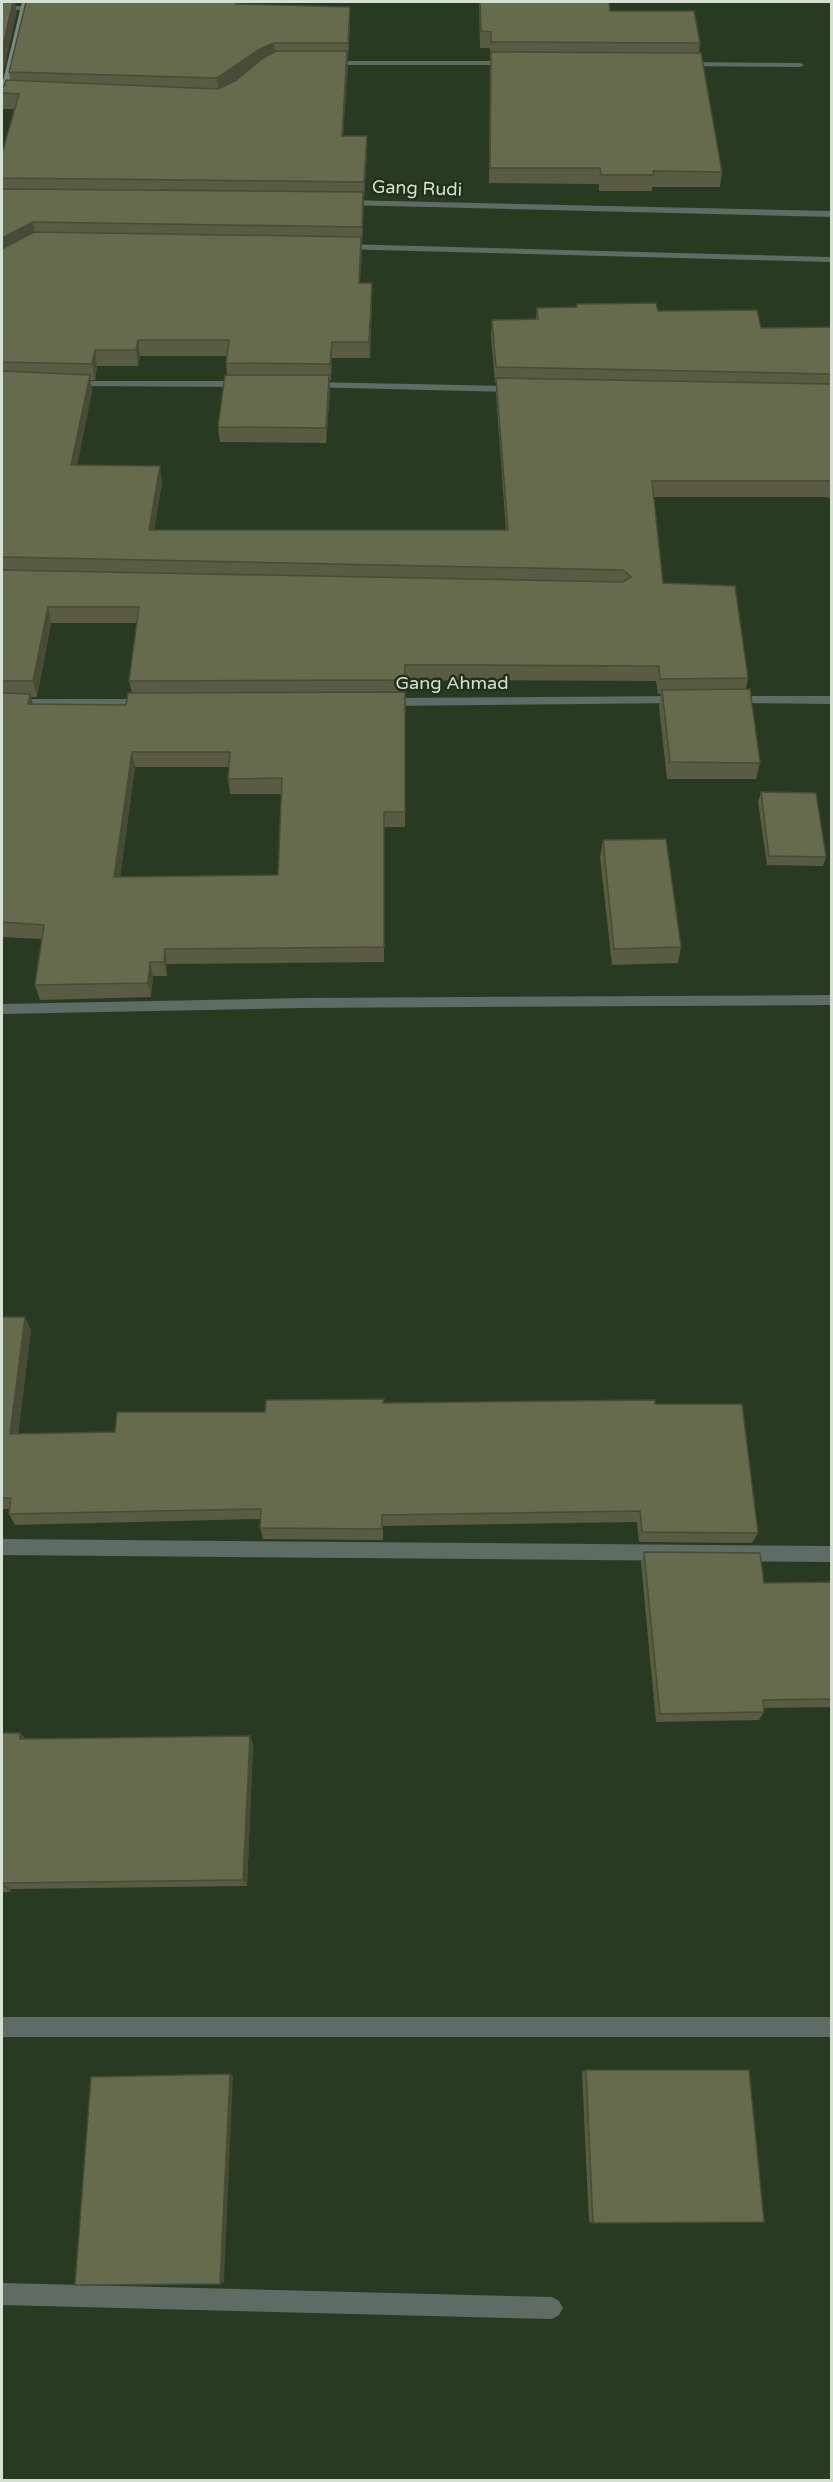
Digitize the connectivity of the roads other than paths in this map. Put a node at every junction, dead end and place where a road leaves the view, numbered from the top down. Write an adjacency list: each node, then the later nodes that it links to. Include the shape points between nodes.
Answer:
1 (24, 5): 2 (street); 8 (main road)
2 (2, 8)
3 (312, 63): 4 (street)
4 (514, 63)
5 (669, 64): 6 (street)
6 (800, 64)
7 (16, 93): 8 (street)
8 (3, 96)
9 (338, 203): 10 (street, Gang Rudi)
10 (831, 214)
11 (336, 247): 12 (street)
12 (830, 260)
13 (57, 384): 14 (street)
14 (261, 384)
15 (296, 385): 16 (street)
16 (522, 389)
17 (689, 700): 21 (street, Gang Ahmad)
18 (725, 700): 19 (street)
19 (831, 700)
20 (156, 702): 22 (street)
21 (369, 702)
22 (2, 703)
23 (831, 1000): 24 (street, via 301,1002)
24 (2, 1009)
25 (2, 1547): 26 (street)
26 (831, 1554)
27 (2, 2027): 28 (street)
28 (831, 2027)
29 (2, 2294): 30 (street)
30 (552, 2308)

